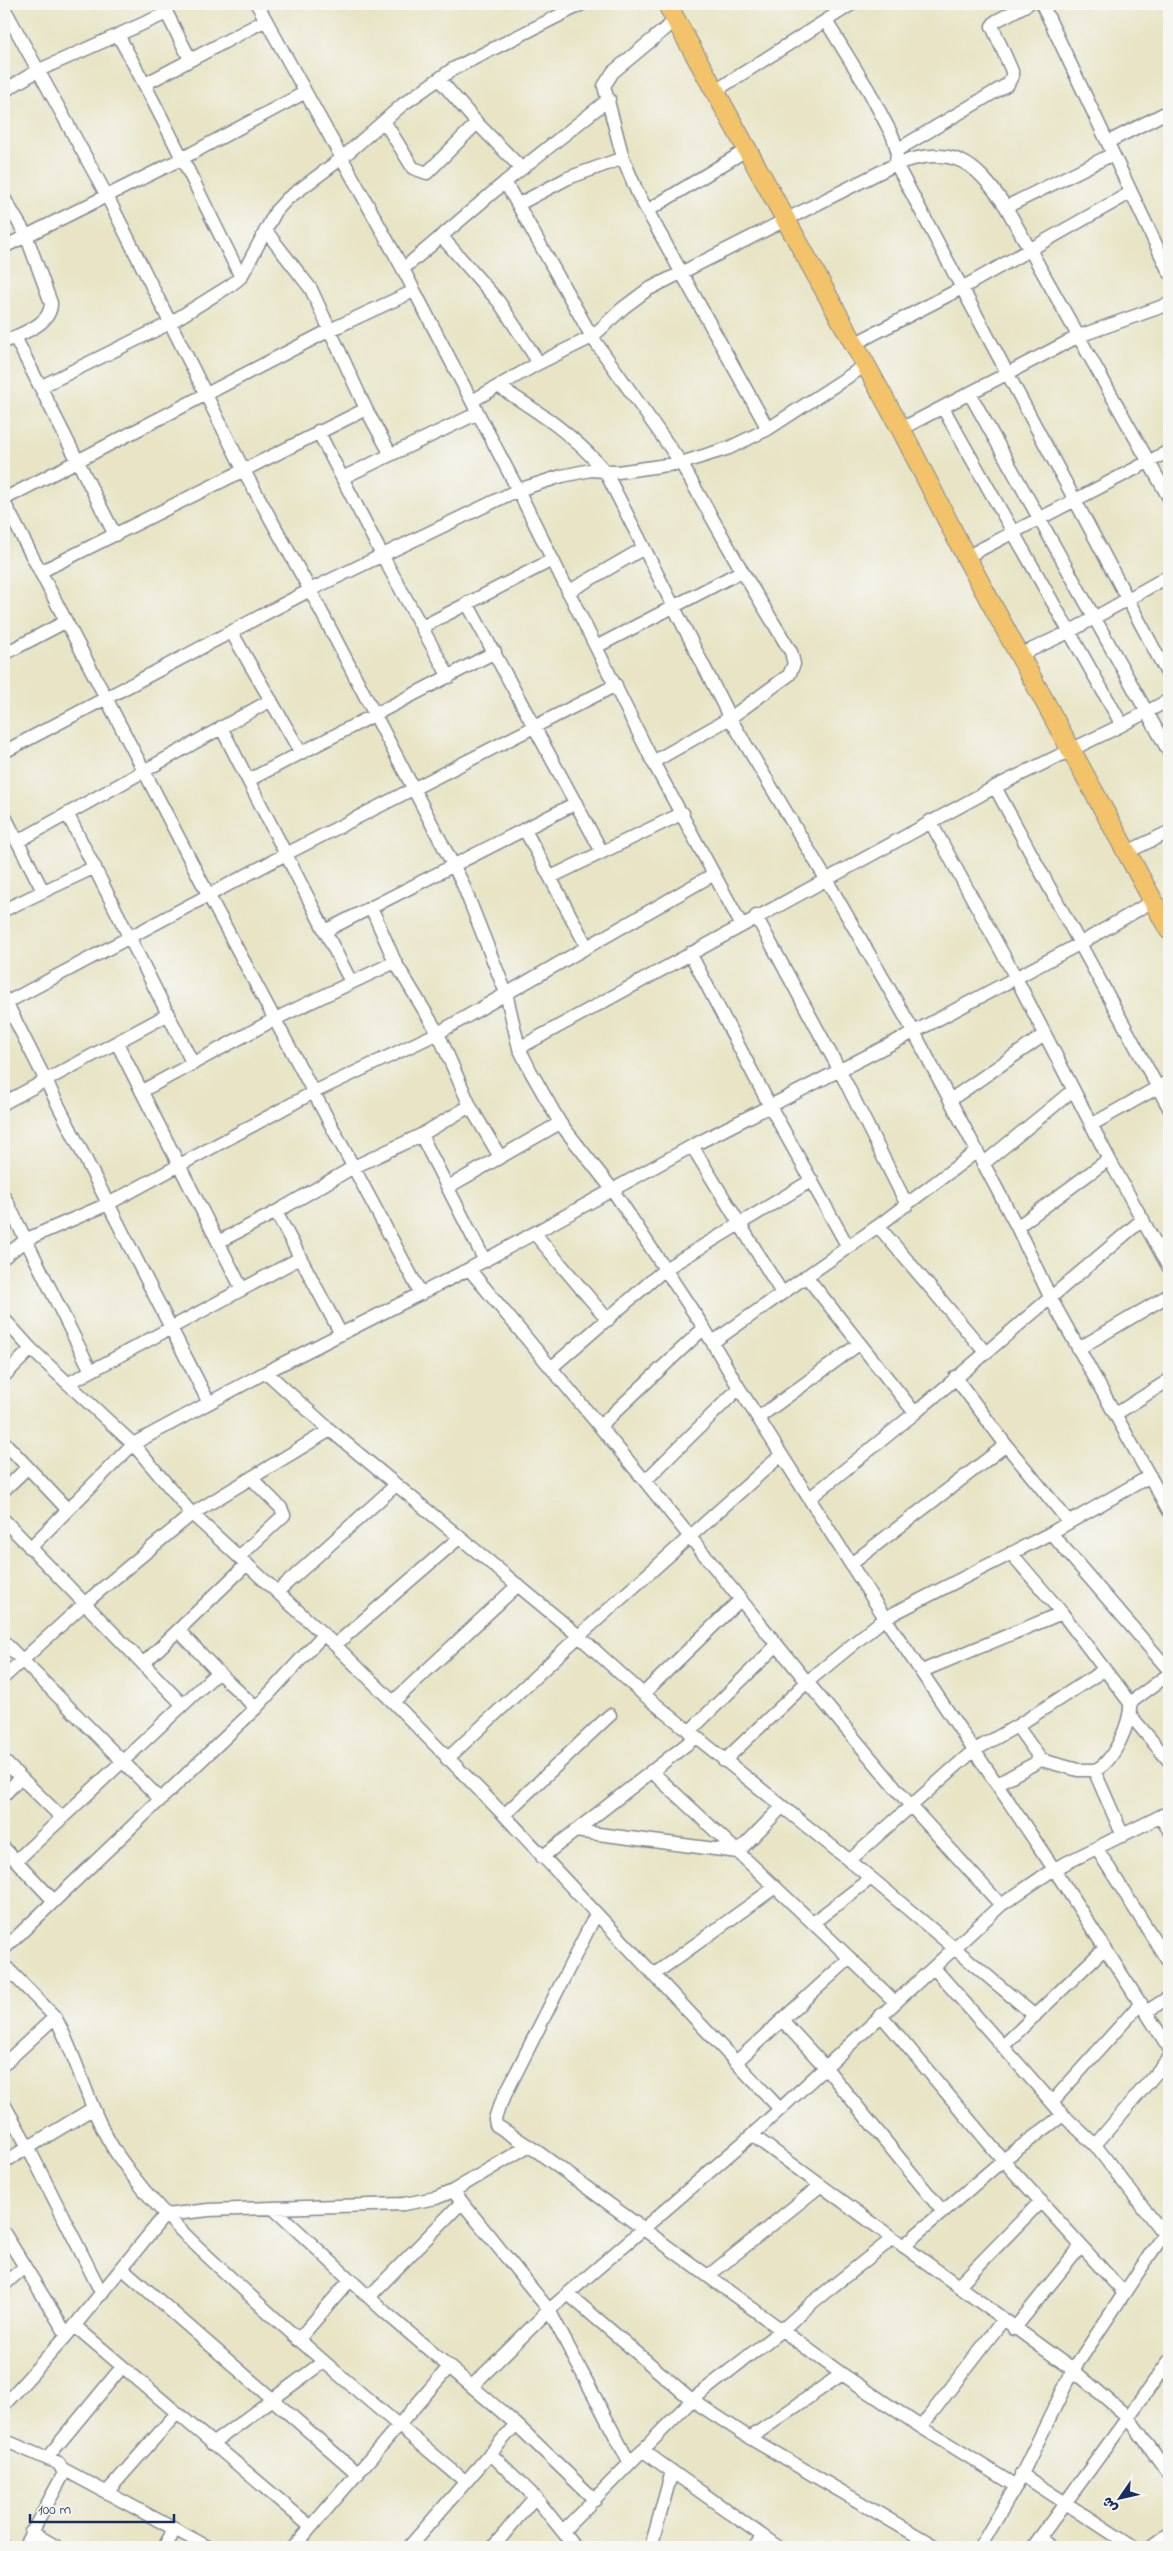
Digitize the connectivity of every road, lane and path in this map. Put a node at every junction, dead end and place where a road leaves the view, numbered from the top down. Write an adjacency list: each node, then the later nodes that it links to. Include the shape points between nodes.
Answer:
1 (257, 4): 9 (street)
2 (582, 4): 15 (street)
3 (666, 4): 10 (highway)
4 (852, 4): 11 (street)
5 (1028, 4): 26 (street, via 992,26 1012,71 1008,84)
6 (1042, 4): 24 (street)
7 (4, 8): 14 (street)
8 (165, 8): 12 (street); 13 (street)
9 (266, 20): 13 (street); 19 (street)
10 (676, 20): 18 (highway); 20 (street, via 610,76 604,86)
11 (826, 21): 18 (street); 26 (street, via 869,91)
12 (118, 35): 14 (street); 16 (street)
13 (190, 59): 16 (street)
14 (37, 71): 17 (street); 34 (street)
15 (439, 79): 22 (street); 23 (street)
16 (146, 84): 29 (street)
17 (4, 90)
18 (715, 91): 25 (highway)
19 (304, 93): 27 (street); 29 (street)
20 (609, 99): 28 (street); 31 (street)
21 (1169, 111): 24 (street)
22 (384, 121): 23 (street, via 413,168 428,173); 27 (street)
23 (477, 123): 31 (street)
24 (1111, 148): 33 (street); 37 (street)
25 (748, 149): 38 (street); 39 (highway)
26 (897, 150): 30 (street)
27 (342, 158): 40 (street, via 287,199 276,211); 45 (street)
28 (623, 158): 36 (street, via 568,178); 38 (street)
29 (181, 160): 34 (street); 48 (street)
30 (896, 164): 37 (street, via 918,157 943,155 971,166 987,179); 39 (street); 49 (street)
31 (522, 169): 32 (street)
32 (505, 182): 36 (street); 42 (street)
33 (1130, 193): 44 (street); 47 (street)
34 (107, 196): 41 (street); 52 (street)
35 (4, 198): 41 (street)
36 (519, 204): 55 (street)
37 (1006, 207): 44 (street)
38 (647, 211): 46 (street)
39 (785, 219): 46 (street); 57 (highway)
40 (266, 231): 48 (street); 53 (street, via 311,289)
41 (26, 235): 43 (street); 56 (street, via 51,303 51,312 46,320)
42 (441, 236): 45 (street); 58 (street, via 499,302)
43 (4, 247)
44 (1030, 250): 49 (street); 54 (street)
45 (403, 269): 50 (street)
46 (682, 272): 55 (street, via 647,290); 68 (street)
47 (1169, 272)
48 (241, 277): 52 (street)
49 (960, 289): 57 (street); 60 (street)
50 (414, 290): 53 (street); 65 (street)
51 (1169, 304): 54 (street)
52 (170, 323): 61 (street); 63 (street)
53 (330, 330): 63 (street); 67 (street)
54 (1079, 336): 60 (street); 74 (street)
55 (592, 337): 58 (street); 75 (street)
56 (9, 340): 61 (street)
57 (854, 344): 59 (highway)
58 (539, 363): 62 (street)
59 (866, 365): 68 (street); 69 (highway)
60 (1008, 374): 64 (street); 82 (street)
61 (42, 386): 73 (street)
62 (498, 386): 65 (street); 77 (street, via 554,422 582,445)
63 (205, 394): 73 (street); 76 (street)
64 (970, 394): 66 (street); 83 (street)
65 (475, 407): 72 (street); 79 (street)
66 (943, 408): 69 (street); 84 (street)
67 (366, 409): 70 (street); 72 (street)
68 (768, 430): 75 (street, via 729,448)
69 (901, 430): 88 (highway)
70 (318, 432): 76 (street); 78 (street)
71 (1169, 451): 74 (street)
72 (390, 453): 78 (street)
73 (78, 459): 81 (street); 85 (street)
74 (1150, 462): 80 (street); 82 (street)
75 (681, 463): 77 (street); 90 (street)
76 (244, 471): 85 (street); 93 (street)
77 (605, 471): 79 (street, via 590,470 562,476); 86 (street)
78 (342, 478): 87 (street)
79 (518, 490): 87 (street); 89 (street)
80 (1169, 498)
81 (4, 501): 91 (street)
82 (1075, 502): 83 (street); 95 (street)
83 (1040, 520): 84 (street); 98 (street)
84 (1014, 533): 88 (street); 101 (street)
85 (114, 535): 91 (street)
86 (644, 548): 94 (street); 97 (street)
87 (382, 555): 93 (street); 100 (street)
88 (966, 557): 106 (highway)
89 (552, 560): 94 (street); 96 (street)
90 (742, 571): 97 (street); 115 (street, via 791,652 794,664 789,675)
91 (40, 572): 99 (street)
92 (1169, 576): 95 (street)
93 (310, 590): 102 (street); 114 (street)
94 (568, 592): 103 (street)
95 (1127, 598): 98 (street); 108 (street)
96 (467, 603): 100 (street); 104 (street)
97 (674, 605): 103 (street); 115 (street)
98 (1095, 616): 101 (street); 113 (street)
99 (65, 622): 105 (street); 110 (street)
100 (422, 627): 107 (street)
101 (1069, 632): 106 (street); 116 (street)
102 (232, 633): 110 (street); 111 (street)
103 (596, 647): 109 (street)
104 (495, 652): 107 (street); 118 (street)
105 (4, 654)
106 (1020, 655): 119 (highway)
107 (449, 677): 114 (street)
108 (1169, 677)
109 (616, 686): 118 (street); 123 (street)
110 (105, 699): 120 (street); 124 (street)
111 (271, 700): 117 (street); 122 (street)
112 (1169, 700): 113 (street)
113 (1147, 712): 116 (street); 121 (street)
114 (376, 716): 122 (street); 127 (street)
115 (730, 718): 123 (street); 143 (street)
116 (1122, 725): 119 (street)
117 (221, 727): 124 (street); 125 (street)
118 (536, 728): 127 (street); 128 (street)
119 (1070, 749): 126 (street); 137 (highway)
120 (4, 752)
121 (1169, 752)
122 (301, 753): 125 (street)
123 (653, 762): 129 (street)
124 (143, 772): 131 (street); 145 (street)
125 (249, 780): 138 (street)
126 (995, 787): 132 (street); 154 (street)
127 (412, 789): 138 (street); 139 (street)
128 (576, 803): 133 (street); 136 (street)
129 (683, 813): 136 (street); 141 (street)
130 (4, 815): 135 (street)
131 (68, 815): 135 (street); 140 (street)
132 (930, 821): 143 (street); 158 (street)
133 (524, 830): 139 (street); 142 (street)
134 (1169, 832): 137 (street)
135 (17, 842): 144 (street)
136 (602, 852): 142 (street)
137 (1125, 853): 146 (highway)
138 (286, 854): 145 (street); 152 (street)
139 (453, 864): 147 (street); 160 (street)
140 (95, 867): 144 (street); 153 (street)
141 (714, 874): 150 (street); 155 (street)
142 (551, 877): 155 (street)
143 (826, 879): 149 (street); 164 (street)
144 (43, 892): 148 (street)
145 (209, 896): 153 (street); 163 (street)
146 (1152, 901): 151 (highway); 154 (street)
147 (371, 907): 152 (street); 157 (street)
148 (4, 910)
149 (756, 916): 150 (street); 170 (street)
150 (740, 924): 156 (street)
151 (1169, 930)
152 (325, 931): 159 (street)
153 (130, 936): 161 (street); 162 (street)
154 (1081, 943): 158 (street); 172 (street)
155 (587, 947): 160 (street)
156 (690, 953): 168 (street); 179 (street)
157 (395, 962): 159 (street); 165 (street)
158 (1016, 978): 164 (street); 166 (street)
159 (351, 982): 163 (street)
160 (506, 994): 165 (street); 168 (street)
161 (5, 1002): 171 (street)
162 (169, 1014): 167 (street); 169 (street)
163 (275, 1019): 169 (street); 175 (street)
164 (914, 1032): 170 (street); 176 (street)
165 (438, 1033): 175 (street); 178 (street)
166 (1044, 1035): 174 (street); 176 (street)
167 (117, 1042): 171 (street); 173 (street)
168 (519, 1048): 181 (street)
169 (193, 1064): 173 (street)
170 (840, 1071): 179 (street); 196 (street)
171 (46, 1081): 177 (street); 195 (street)
172 (1164, 1084): 180 (street); 182 (street)
173 (142, 1091): 189 (street)
174 (1072, 1091): 182 (street); 188 (street)
175 (314, 1092): 189 (street); 190 (street)
176 (950, 1100): 185 (street)
177 (4, 1103)
178 (470, 1106): 183 (street); 186 (street)
179 (770, 1106): 184 (street); 191 (street)
180 (1169, 1108)
181 (560, 1123): 186 (street); 193 (street)
182 (1090, 1124): 187 (street)
183 (421, 1135): 190 (street); 192 (street)
184 (692, 1146): 193 (street); 199 (street)
185 (976, 1152): 188 (street); 196 (street)
186 (500, 1157): 192 (street)
187 (1109, 1159): 198 (street); 201 (street)
188 (983, 1164): 201 (street)
189 (178, 1166): 195 (street); 204 (street)
190 (352, 1168): 197 (street); 215 (street)
191 (812, 1180): 199 (street); 205 (street)
192 (448, 1187): 208 (street)
193 (612, 1189): 202 (street); 211 (street)
194 (4, 1196): 203 (street)
195 (108, 1204): 203 (street); 221 (street)
196 (907, 1205): 200 (street)
197 (276, 1212): 204 (street); 207 (street)
198 (1144, 1219): 209 (street); 217 (street)
199 (739, 1224): 211 (street); 214 (street)
200 (878, 1226): 205 (street); 227 (street)
201 (1017, 1227): 217 (street)
202 (535, 1234): 208 (street); 219 (street)
203 (27, 1239): 206 (street); 229 (street)
204 (218, 1242): 213 (street)
205 (848, 1246): 212 (street)
206 (4, 1257)
207 (300, 1258): 213 (street); 222 (street)
208 (485, 1261): 210 (street)
209 (1169, 1268)
210 (469, 1269): 215 (street); 228 (street)
211 (665, 1269): 219 (street); 220 (street)
212 (806, 1276): 214 (street); 224 (street)
213 (242, 1289): 221 (street)
214 (782, 1293): 223 (street)
215 (421, 1294): 222 (street)
216 (1169, 1295): 226 (street)
217 (1051, 1299): 226 (street); 227 (street)
218 (4, 1318): 225 (street)
219 (608, 1320): 228 (street)
220 (704, 1328): 223 (street); 240 (street)
221 (170, 1329): 229 (street); 236 (street)
222 (341, 1334): 230 (street)
223 (713, 1342): 235 (street)
224 (859, 1344): 237 (street); 239 (street)
225 (32, 1349): 231 (street); 234 (street)
226 (1078, 1349): 238 (street)
227 (985, 1352): 232 (street)
228 (551, 1368): 240 (street)
229 (92, 1371): 234 (street)
230 (266, 1372): 236 (street); 241 (street)
231 (4, 1376)
232 (955, 1377): 237 (street); 244 (street)
233 (1169, 1380): 238 (street)
234 (69, 1383): 243 (street)
235 (739, 1388): 239 (street); 249 (street)
236 (209, 1403): 243 (street)
237 (915, 1413): 252 (street)
238 (1116, 1414): 247 (street)
239 (758, 1418): 245 (street)
240 (600, 1426): 249 (street)
241 (330, 1430): 248 (street); 250 (street)
242 (4, 1442): 246 (street)
243 (133, 1444): 253 (street); 255 (street)
244 (1006, 1445): 257 (street); 264 (street)
245 (781, 1455): 252 (street); 259 (street)
246 (27, 1468): 251 (street); 253 (street)
247 (1150, 1476): 254 (street); 257 (street)
248 (251, 1478): 255 (street); 263 (street, via 284,1515)
249 (645, 1480): 259 (street)
250 (396, 1485): 260 (street); 266 (street)
251 (4, 1490)
252 (810, 1498): 264 (street)
253 (67, 1509): 261 (street)
254 (1169, 1511)
255 (192, 1514): 263 (street); 268 (street)
256 (4, 1520): 261 (street)
257 (1068, 1522): 258 (street)
258 (1051, 1533): 262 (street); 280 (street)
259 (689, 1537): 267 (street); 273 (street)
260 (459, 1538): 265 (street); 275 (street)
261 (30, 1548): 268 (street)
262 (1011, 1552): 269 (street); 270 (street)
263 (243, 1561): 266 (street); 271 (street)
264 (851, 1564): 270 (street)
265 (518, 1586): 273 (street); 287 (street)
266 (277, 1592): 272 (street)
267 (740, 1599): 276 (street); 286 (street)
268 (84, 1603): 277 (street); 278 (street)
269 (1062, 1613): 279 (street); 281 (street)
270 (885, 1618): 281 (street); 285 (street)
271 (179, 1630): 278 (street); 282 (street)
272 (323, 1635): 275 (street); 290 (street)
273 (579, 1636): 286 (street); 296 (street)
274 (4, 1642): 277 (street)
275 (335, 1645): 287 (street)
276 (777, 1645): 285 (street); 294 (street)
277 (20, 1660): 284 (street); 299 (street)
278 (143, 1664): 289 (street)
279 (1104, 1670): 288 (street); 293 (street)
280 (1169, 1670)
281 (922, 1671): 295 (street)
282 (218, 1672): 289 (street); 290 (street)
283 (1169, 1674): 288 (street)
284 (4, 1677)
285 (807, 1682): 300 (street); 308 (street)
286 (643, 1694): 294 (street)
287 (393, 1702): 296 (street)
288 (1130, 1703): 292 (street)
289 (182, 1704): 299 (street)
290 (256, 1708): 307 (street)
291 (610, 1715): 310 (street)
292 (1131, 1716): 301 (street); 302 (street, via 1106,1763)
293 (1017, 1726): 295 (street); 297 (street)
294 (692, 1734): 300 (street); 303 (street)
295 (973, 1751): 305 (street); 308 (street)
296 (447, 1760): 310 (street)
297 (1042, 1760): 302 (street, via 1078,1770); 305 (street)
298 (4, 1761): 304 (street)
299 (121, 1761): 307 (street); 312 (street)
300 (724, 1761): 309 (street)
301 (1169, 1761)
302 (1094, 1770): 315 (street)
303 (651, 1771): 314 (street); 318 (street)
304 (20, 1778): 306 (street); 312 (street)
305 (997, 1784): 322 (street)
306 (4, 1795)
307 (161, 1800): 325 (street)
308 (910, 1806): 321 (street); 326 (street)
309 (782, 1807): 318 (street); 321 (street)
310 (504, 1815): 319 (street)
311 (1165, 1815): 313 (street); 315 (street)
312 (61, 1817): 320 (street)
313 (1169, 1830)
314 (575, 1831): 318 (street); 319 (street)
315 (1123, 1836): 317 (street)
316 (4, 1848): 320 (street)
317 (1097, 1849): 322 (street); 333 (street)
318 (738, 1852): 324 (street)
319 (542, 1857): 327 (street)
320 (16, 1861): 325 (street)
321 (849, 1861): 323 (street)
322 (1054, 1869): 326 (street); 329 (street)
323 (871, 1878): 328 (street); 331 (street)
324 (774, 1888): 328 (street); 336 (street)
325 (53, 1900): 330 (street)
326 (1001, 1905): 331 (street)
327 (596, 1914): 336 (street); 356 (street, via 494,2119 499,2129)
328 (814, 1922): 332 (street)
329 (1106, 1948): 339 (street); 341 (street)
330 (4, 1949)
331 (955, 1949): 335 (street); 341 (street)
332 (850, 1958): 338 (street); 343 (street)
333 (1169, 1963)
334 (4, 1964): 342 (street)
335 (934, 1968): 338 (street); 344 (street)
336 (653, 1975): 347 (street)
337 (1169, 1997): 339 (street)
338 (895, 2002): 340 (street)
339 (1144, 2007): 345 (street); 350 (street)
340 (881, 2015): 349 (street); 359 (street)
341 (1035, 2016): 344 (street)
342 (55, 2017): 348 (street); 352 (street, via 75,2056)
343 (782, 2020): 347 (street); 349 (street)
344 (1003, 2046): 350 (street)
345 (1169, 2048)
346 (1169, 2058): 357 (street)
347 (736, 2062): 353 (street)
348 (4, 2064)
349 (826, 2068): 353 (street); 366 (street)
350 (1052, 2102): 354 (street)
351 (4, 2104): 358 (street)
352 (92, 2109): 358 (street); 367 (street, via 118,2156)
353 (780, 2109): 355 (street)
354 (1063, 2115): 357 (street); 359 (street)
355 (752, 2135): 361 (street); 368 (street)
356 (528, 2146): 362 (street); 368 (street)
357 (1095, 2146): 370 (street)
358 (28, 2147): 360 (street); 381 (street)
359 (1003, 2160): 363 (street); 366 (street)
360 (4, 2162)
361 (820, 2186): 371 (street); 376 (street)
362 (453, 2191): 364 (street); 365 (street, via 404,2204)
363 (1041, 2201): 373 (street); 379 (street)
364 (462, 2202): 383 (street); 384 (street)
365 (273, 2208): 367 (street); 377 (street)
366 (943, 2212): 372 (street)
367 (165, 2215): 375 (street); 389 (street)
368 (644, 2228): 376 (street); 382 (street)
369 (4, 2233): 374 (street)
370 (1167, 2234): 380 (street)
371 (892, 2239): 372 (street); 386 (street)
372 (903, 2246): 379 (street)
373 (1081, 2246): 380 (street); 387 (street)
374 (24, 2267): 378 (street); 388 (street)
375 (123, 2269): 381 (street); 398 (street)
376 (708, 2276): 386 (street)
377 (350, 2280): 383 (street); 389 (street)
378 (4, 2285)
379 (958, 2286): 385 (street)
380 (1124, 2293): 394 (street)
381 (102, 2294): 388 (street)
382 (568, 2294): 384 (street); 397 (street)
383 (369, 2297): 393 (street)
384 (549, 2310): 396 (street); 411 (street)
385 (1003, 2320): 387 (street); 404 (street)
386 (783, 2329): 395 (street); 397 (street)
387 (1014, 2329): 394 (street)
388 (71, 2331): 392 (street); 399 (street)
389 (298, 2340): 391 (street)
390 (1169, 2361): 401 (street)
391 (323, 2362): 398 (street); 403 (street)
392 (122, 2367): 400 (street); 410 (street)
393 (449, 2367): 396 (street); 403 (street)
394 (1072, 2370): 401 (street); 416 (street)
395 (842, 2374): 404 (street); 405 (street)
396 (472, 2386): 402 (street)
397 (692, 2400): 405 (street); 408 (street)
398 (272, 2401): 407 (street); 414 (street)
399 (4, 2405)
400 (177, 2413): 407 (street); 418 (street)
401 (1128, 2417): 415 (street); 421 (street)
402 (516, 2424): 409 (street); 420 (street)
403 (398, 2425): 414 (street); 417 (street)
404 (921, 2427): 416 (street)
405 (750, 2438): 440 (street)
406 (4, 2440): 410 (street)
407 (212, 2444): 422 (street)
408 (642, 2450): 411 (street); 413 (street)
409 (490, 2453): 417 (street); 419 (street)
410 (46, 2458): 412 (street)
411 (629, 2462): 420 (street)
412 (63, 2469): 418 (street); 425 (street, via 63,2478)
413 (672, 2471): 427 (street); 437 (street)
414 (358, 2474): 422 (street)
415 (1169, 2474)
416 (1018, 2480): 421 (street); 441 (street)
417 (466, 2482): 434 (street)
418 (107, 2492): 423 (street)
419 (534, 2497): 424 (street); 435 (street)
420 (595, 2500): 424 (street)
421 (1065, 2502): 428 (street); 443 (street)
422 (311, 2527): 433 (street)
423 (174, 2530): 431 (street); 432 (street)
424 (563, 2531): 436 (street)
425 (31, 2532): 429 (street); 430 (street)
426 (1169, 2534): 444 (street)
427 (763, 2536): 438 (street); 439 (street)
428 (1036, 2542): 442 (street)
429 (24, 2547)
430 (57, 2547)
431 (164, 2547)
432 (208, 2547)
433 (294, 2547)
434 (409, 2547)
435 (493, 2547)
436 (575, 2547)
437 (651, 2547)
438 (755, 2547)
439 (778, 2547)
440 (936, 2547)
441 (980, 2547)
442 (1051, 2547)
443 (1133, 2547)
444 (1151, 2547)

